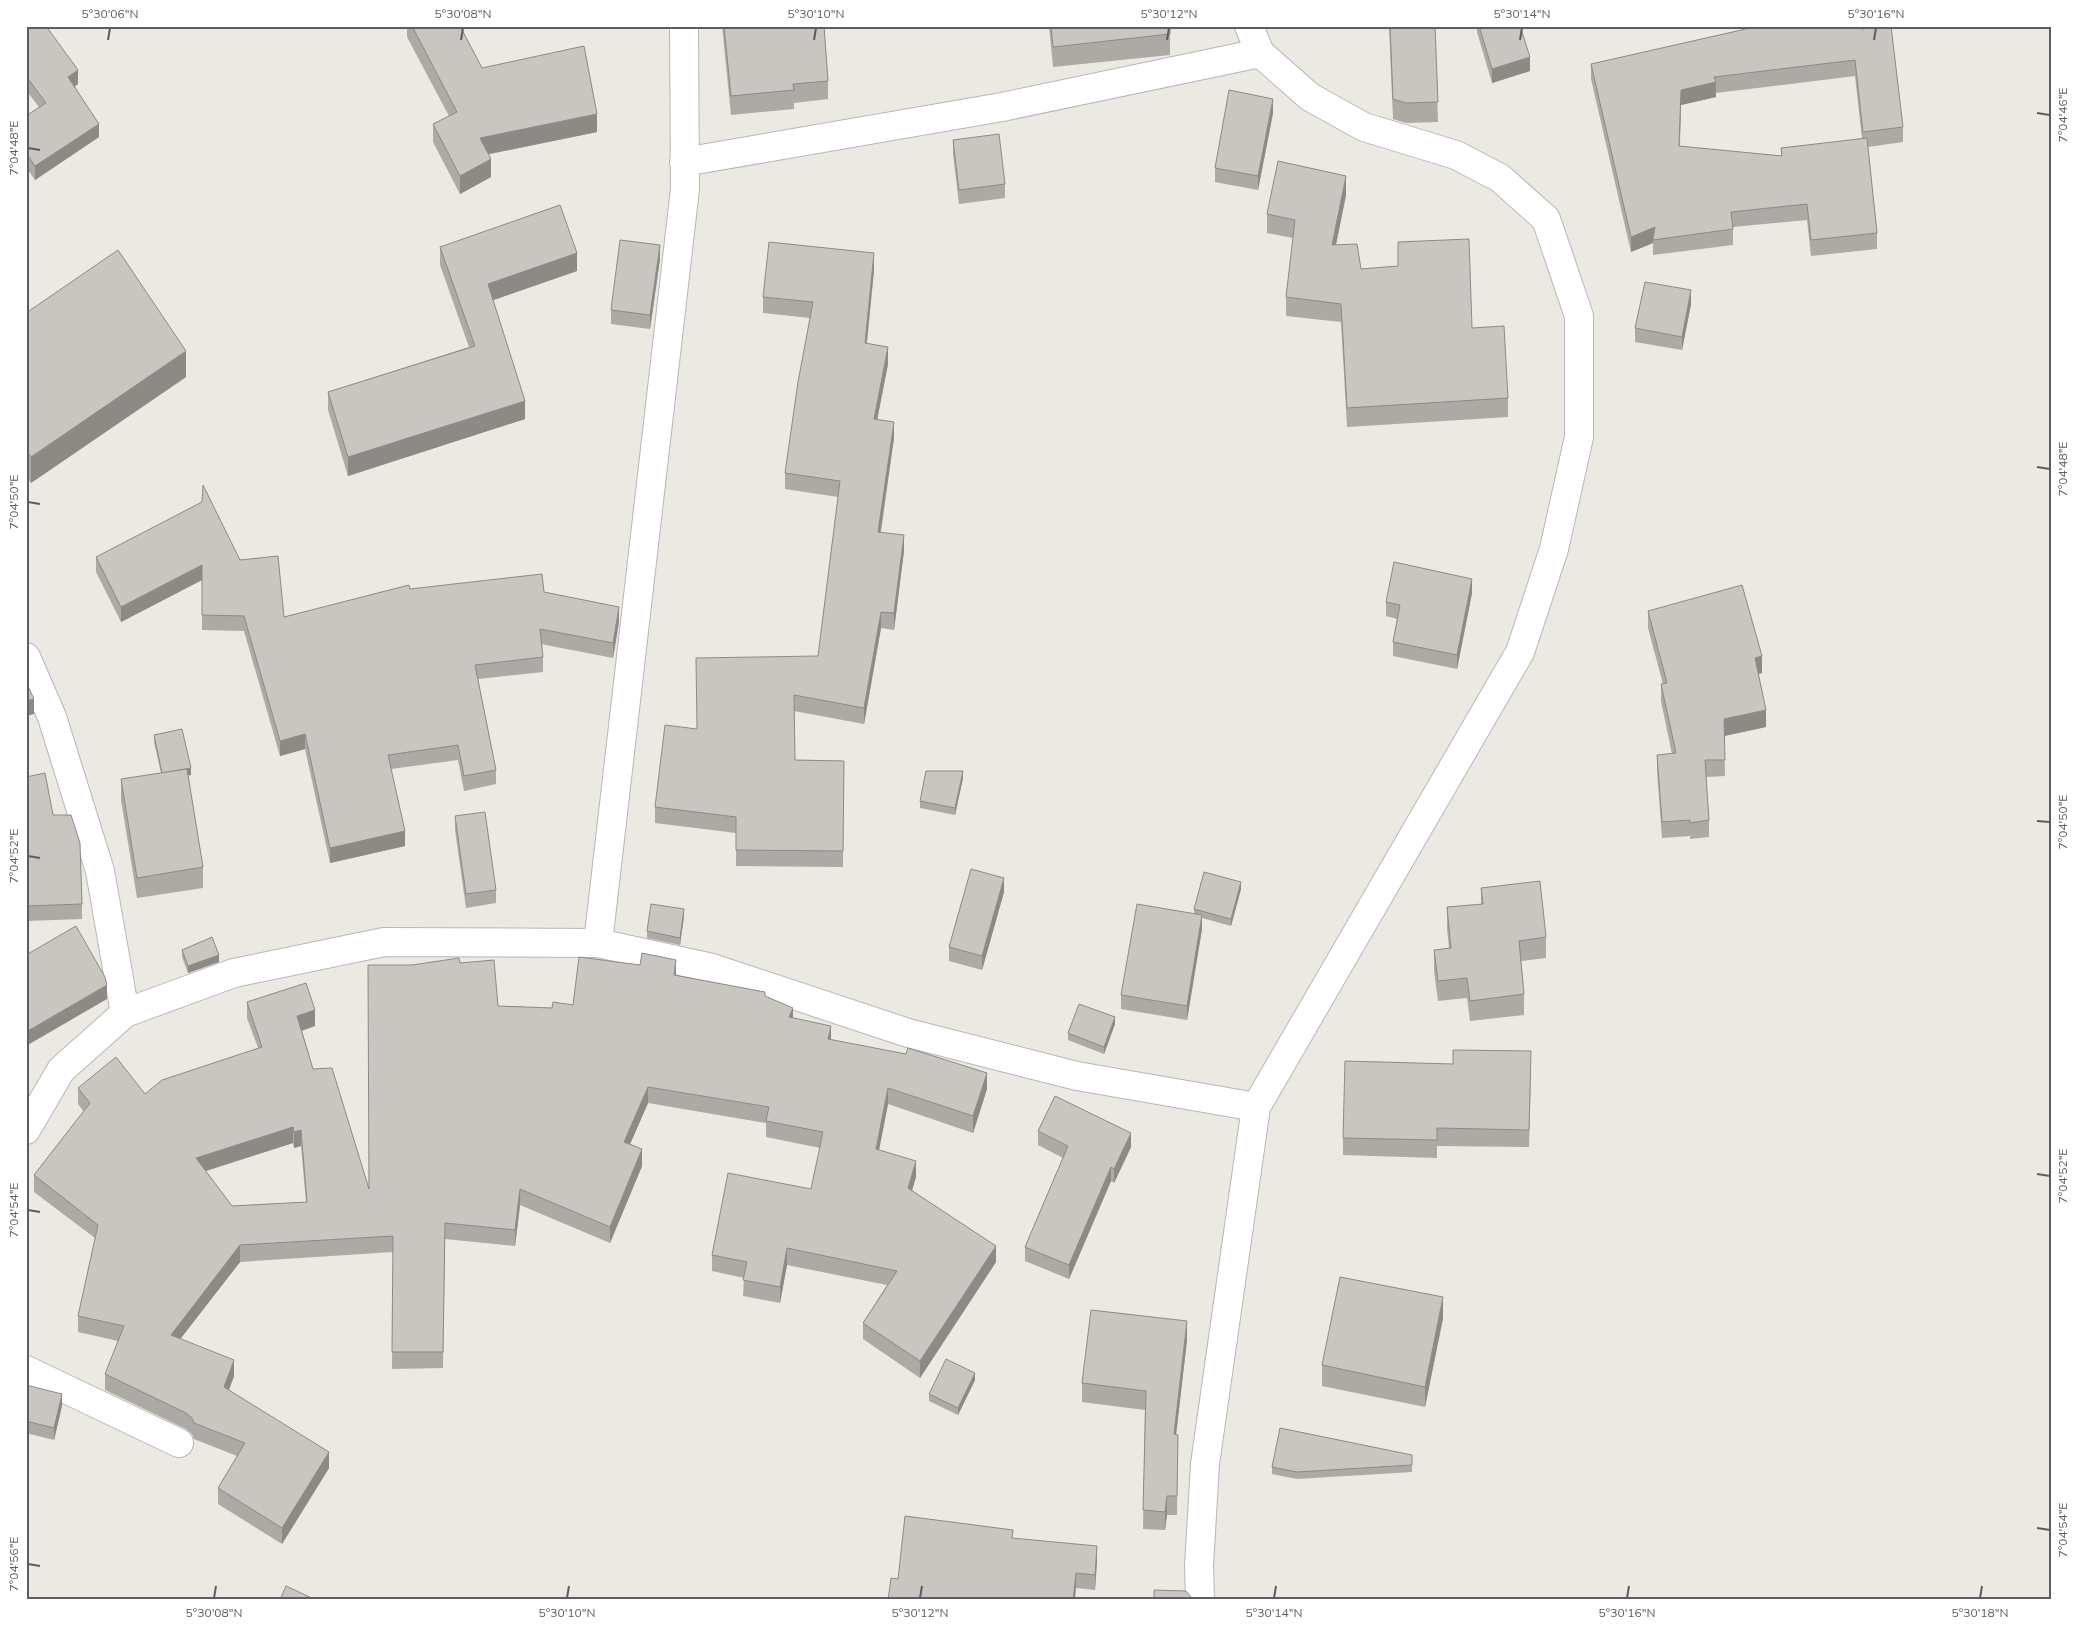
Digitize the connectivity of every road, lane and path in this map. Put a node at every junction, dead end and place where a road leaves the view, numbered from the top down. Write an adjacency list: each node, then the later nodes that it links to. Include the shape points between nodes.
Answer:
1 (684, 26): 4 (street)
2 (1249, 26): 3 (street)
3 (1260, 53): 4 (street, via 1002,106); 8 (street, via 1310,97 1364,128 1456,156 1500,178 1546,220 1579,316 1579,437 1554,549 1520,652)
4 (684, 162): 6 (street, via 684,189)
5 (26, 657): 7 (street, via 52,717 100,871)
6 (598, 943): 7 (street, via 384,942 234,974); 8 (street, via 712,968 908,1033 1077,1076)
7 (125, 1013): 9 (street, via 61,1070)
8 (1256, 1107): 12 (street, via 1205,1464)
9 (26, 1130)
10 (26, 1370): 11 (street)
11 (179, 1443)
12 (1200, 1600)

